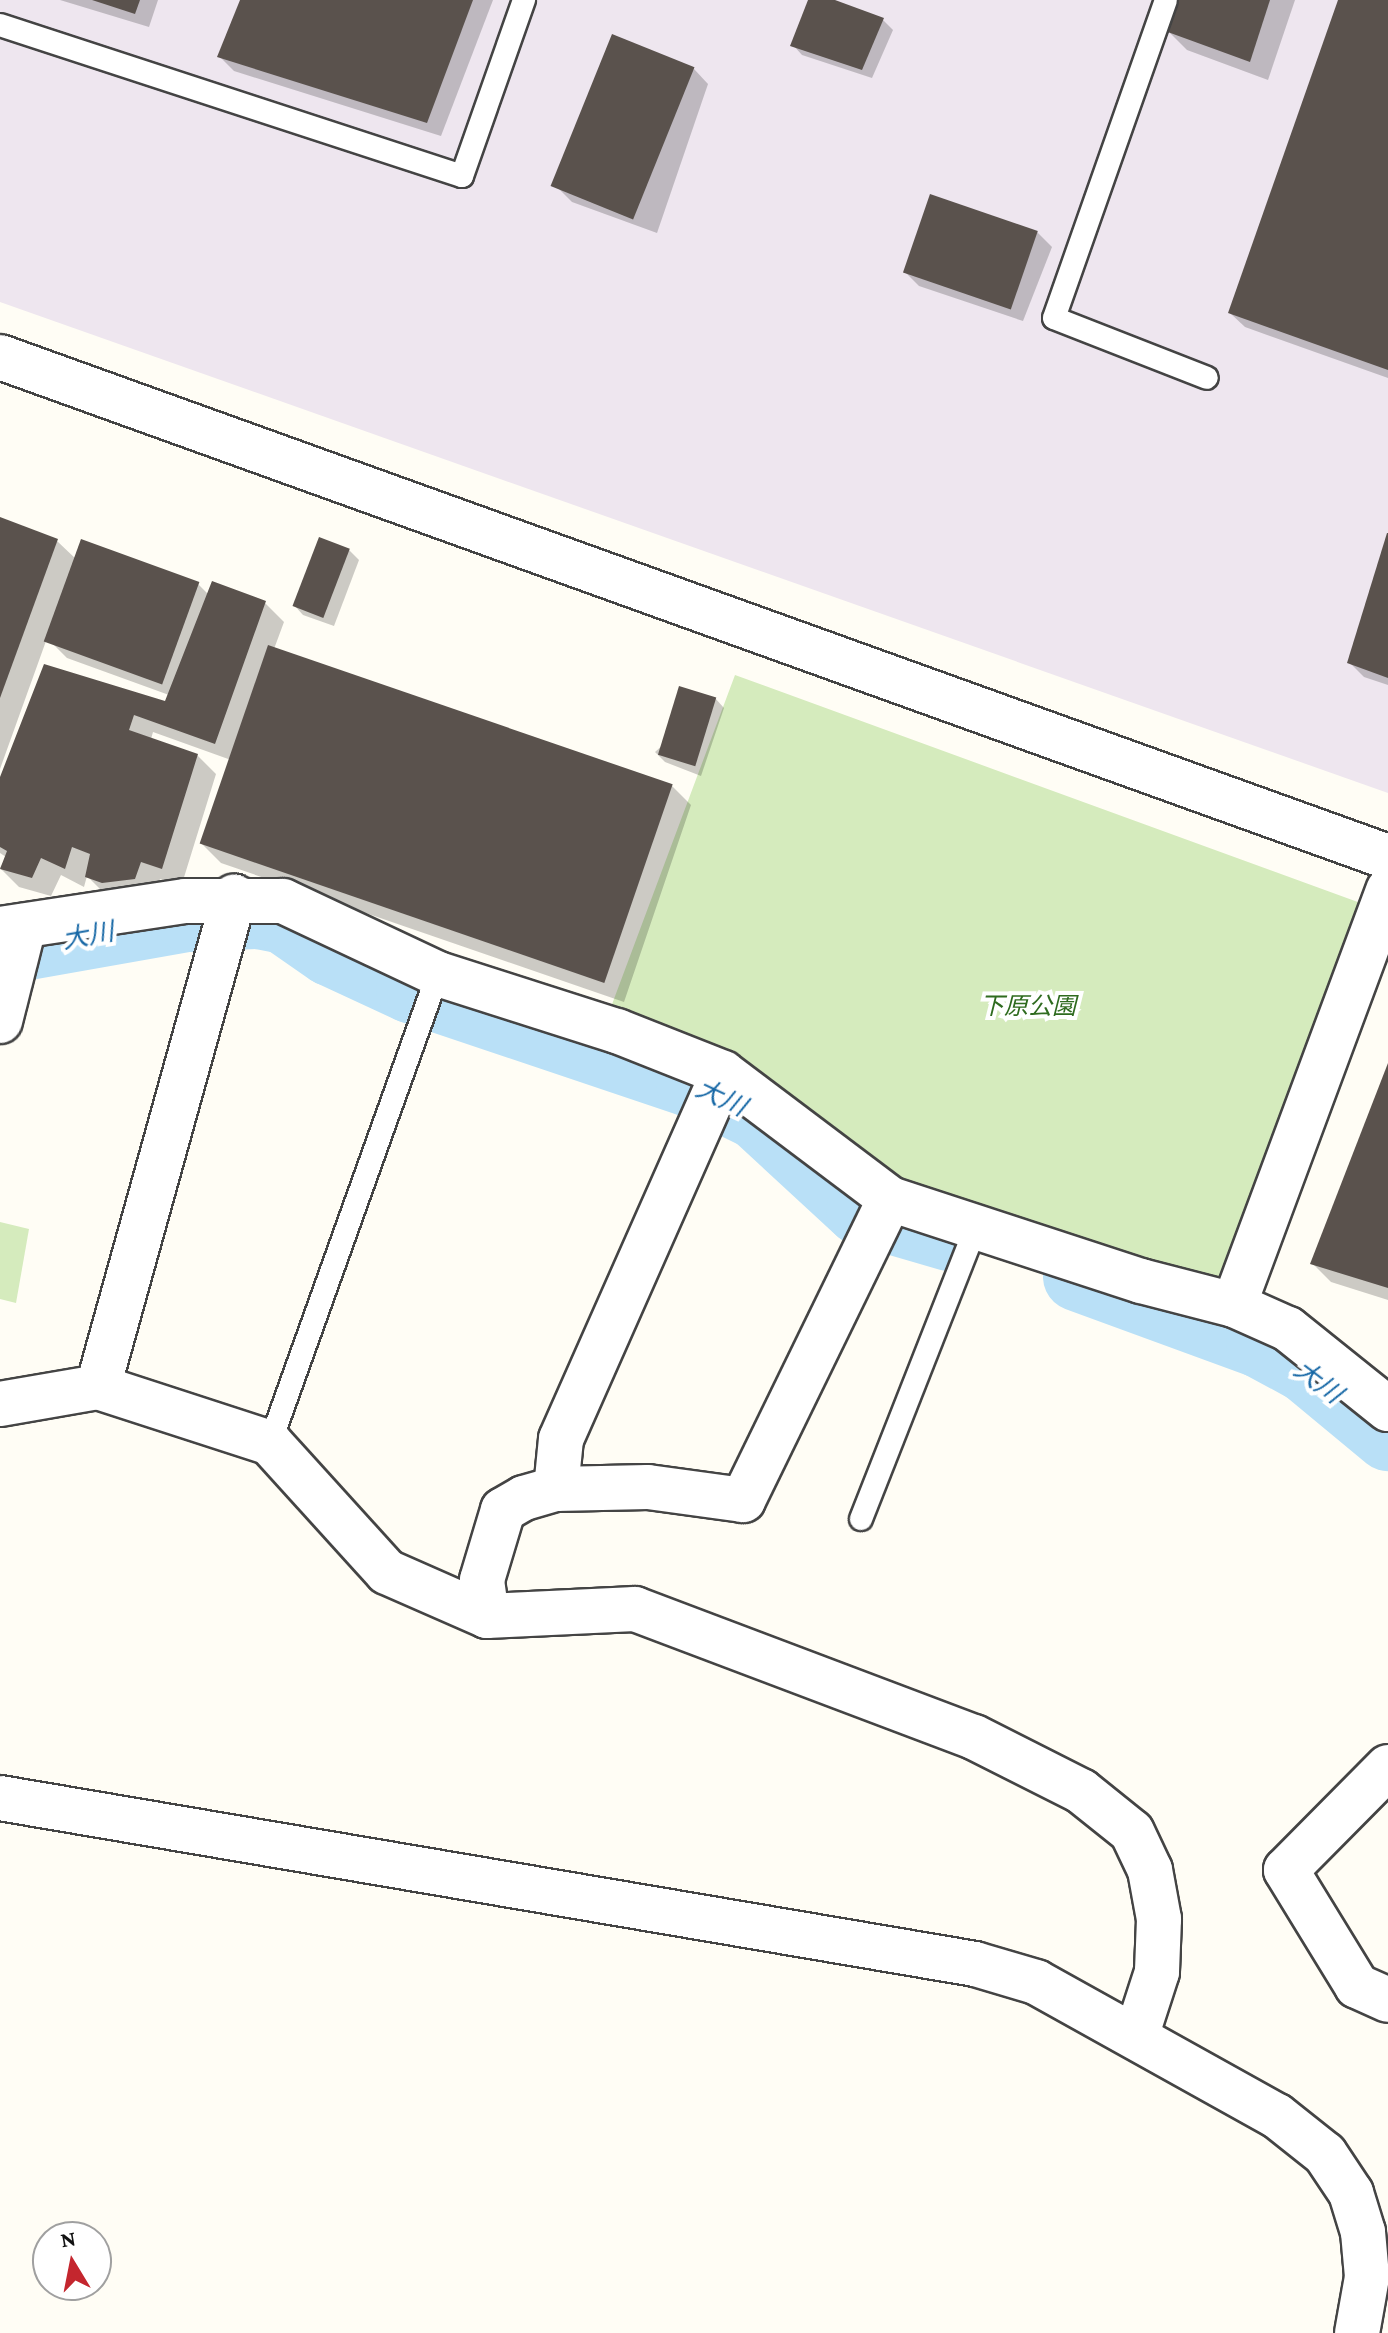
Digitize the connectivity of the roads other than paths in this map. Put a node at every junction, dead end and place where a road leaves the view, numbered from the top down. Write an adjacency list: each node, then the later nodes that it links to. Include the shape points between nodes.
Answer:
1 (524, 0): 3 (lane, via 462,176)
2 (1166, 0): 5 (lane, via 1054,318)
3 (0, 25)
4 (0, 357): 6 (street)
5 (1207, 378)
6 (1388, 857)
7 (1388, 890): 15 (street)
8 (234, 898): 9 (street); 10 (street, via 283,901); 16 (street)
9 (12, 927): 11 (street, via 12,973)
10 (438, 976): 12 (street, via 617,1031); 19 (lane)
11 (0, 1021)
12 (723, 1074): 13 (street); 20 (street, via 561,1439)
13 (883, 1214): 14 (street); 20 (street, via 743,1500 648,1487)
14 (977, 1225): 15 (street, via 1141,1281); 21 (lane)
15 (1234, 1305): 18 (street, via 1288,1329)
16 (98, 1387): 17 (street); 19 (street)
17 (0, 1404)
18 (1388, 1409)
19 (270, 1443): 22 (street, via 387,1572)
20 (556, 1489): 22 (street, via 503,1510 482,1580)
21 (861, 1519)
22 (487, 1616): 26 (street, via 635,1609 974,1737 1081,1791 1132,1832 1150,1870 1159,1919 1157,1972)
23 (1388, 1767): 25 (street, via 1286,1870 1357,1986)
24 (0, 1798): 26 (street, via 975,1964 1036,1982)
25 (1388, 2000)
26 (1137, 2034): 27 (street, via 1277,2116 1325,2154 1351,2193 1363,2232 1367,2277)
27 (1357, 2333)

